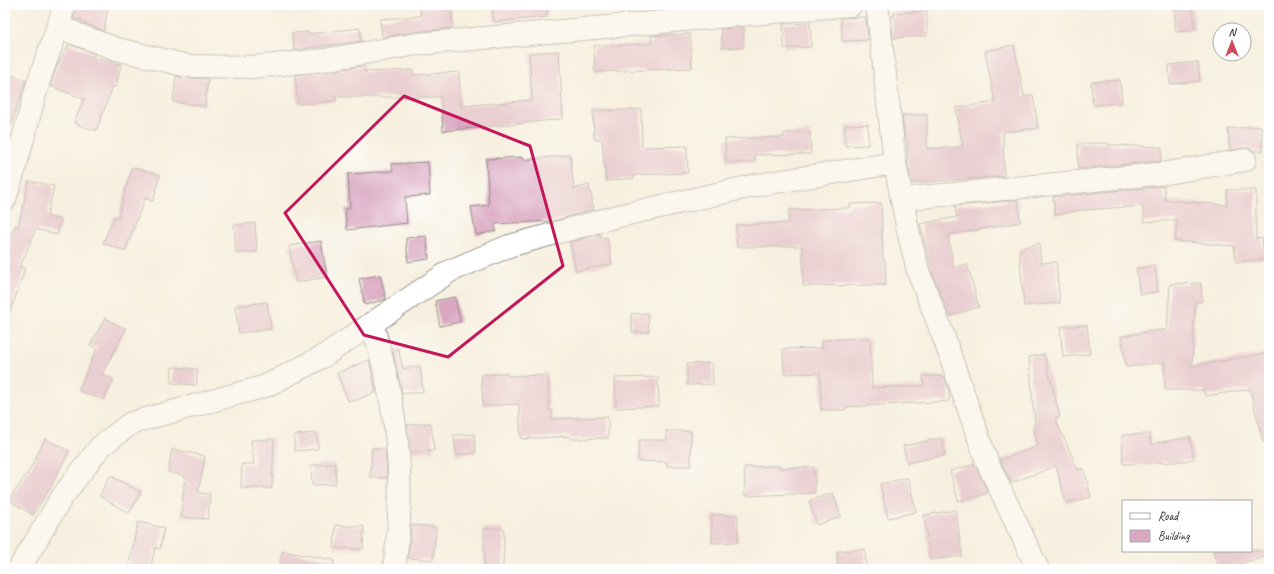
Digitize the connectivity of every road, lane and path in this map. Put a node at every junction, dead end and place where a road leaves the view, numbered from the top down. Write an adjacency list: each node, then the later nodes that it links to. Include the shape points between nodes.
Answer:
1 (64, 5): 4 (street)
2 (851, 5): 4 (street, via 417,44 324,60 253,67 188,66 117,49)
3 (877, 5): 6 (street)
4 (59, 26): 7 (street, via 38,83 19,158)
5 (1245, 160): 8 (street, via 1167,173)
6 (895, 163): 8 (street); 9 (street, via 757,185 614,217 509,246 450,270)
7 (5, 199)
8 (902, 199): 12 (street, via 918,271 987,462)
9 (372, 323): 10 (street, via 322,357 266,386 131,423 100,447 62,497); 11 (street, via 385,370 397,432 401,487)
10 (19, 569)
11 (394, 569)
12 (1038, 569)

